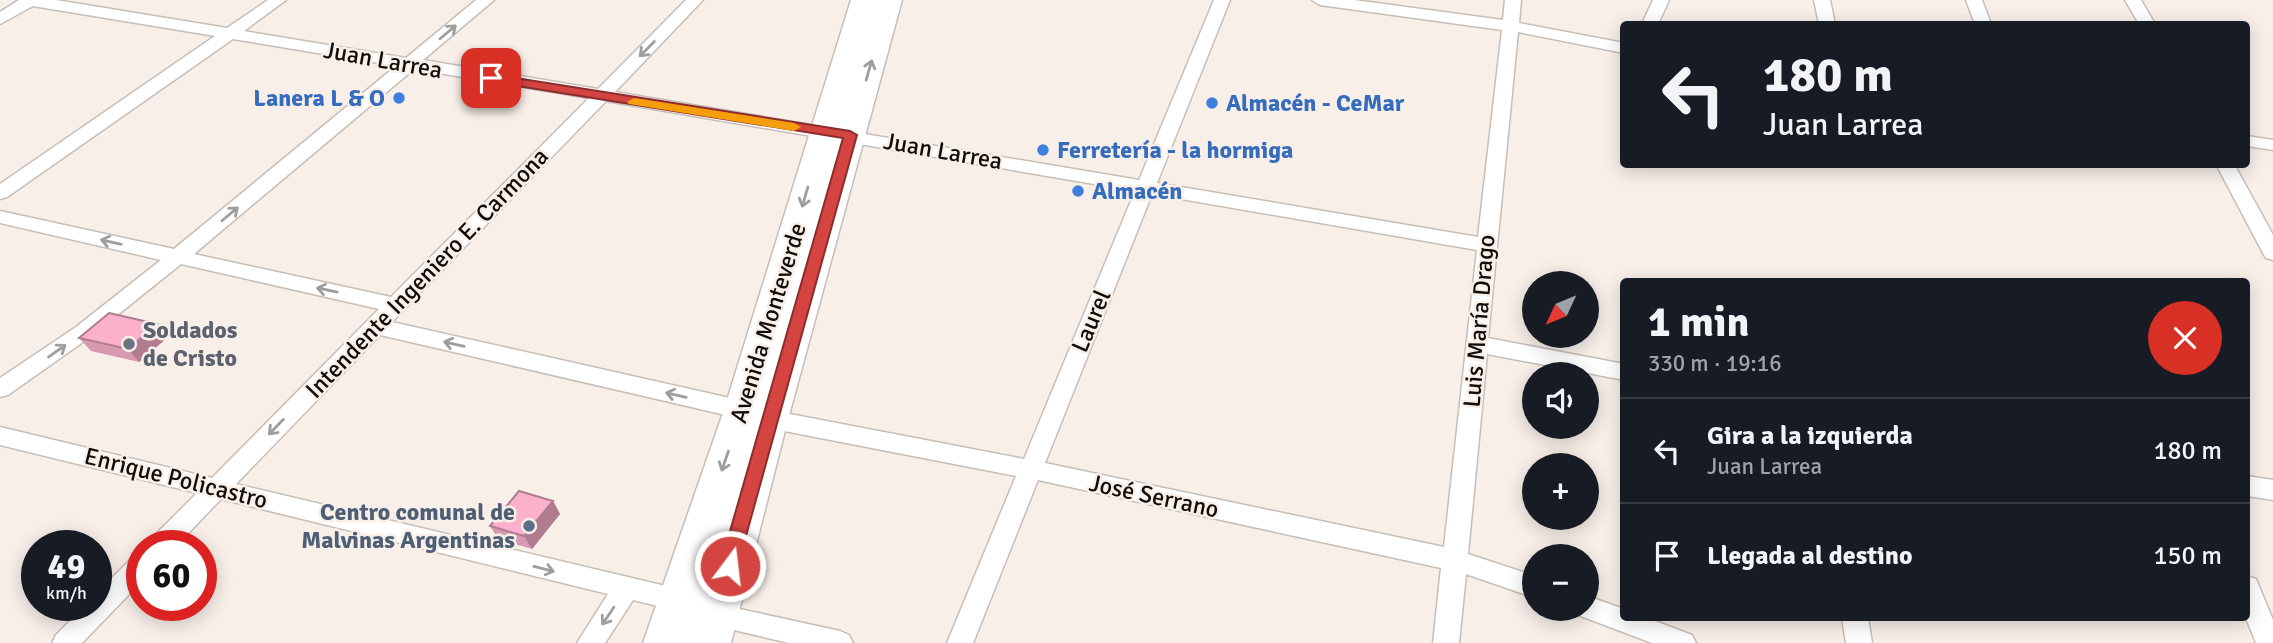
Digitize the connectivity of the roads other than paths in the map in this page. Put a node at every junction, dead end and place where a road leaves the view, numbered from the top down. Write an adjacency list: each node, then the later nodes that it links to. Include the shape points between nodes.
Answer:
1 (30, 0): 14 (street); 20 (street, Juan Larrea)
2 (278, 0): 20 (street)
3 (486, 0): 22 (street, one-way to 3)
4 (695, 0): 23 (street, Intendente Ingeniero E. Carmona, one-way to 23)
5 (864, 0): 24 (main road, Avenida Monteverde)
6 (889, 0): 24 (main road, Avenida Monteverde, one-way to 6)
7 (1223, 0): 28 (street, Laurel)
8 (1320, 0): 19 (street)
9 (1513, 0): 19 (street, Luis María Drago)
10 (1661, 0): 15 (street)
11 (1822, 0): 16 (street)
12 (1974, 0): 17 (street)
13 (2133, 0): 18 (street)
14 (0, 19)
15 (1651, 21)
16 (1827, 21)
17 (1982, 21)
18 (2145, 21)
19 (1510, 26): 21 (street); 31 (street, Luis María Drago)
20 (229, 34): 22 (street, Juan Larrea); 29 (street)
21 (1620, 47)
22 (409, 64): 23 (street, Juan Larrea); 33 (street, one-way to 22)
23 (600, 96): 24 (street, Juan Larrea); 34 (street, Intendente Ingeniero E. Carmona)
24 (838, 133): 28 (street, Juan Larrea); 39 (main road, Avenida Monteverde)
25 (2250, 141): 26 (street)
26 (2273, 145)
27 (2227, 168): 32 (street)
28 (1147, 186): 31 (street, Juan Larrea); 41 (street, Laurel)
29 (0, 193)
30 (0, 217): 33 (street, one-way to 30)
31 (1486, 245): 36 (street, Luis María Drago)
32 (2273, 253)
33 (177, 257): 34 (street, one-way to 33); 38 (street, one-way to 33, via 83,332)
34 (393, 305): 35 (street, Intendente Ingeniero E. Carmona)
35 (375, 326): 39 (street, José Serrano, one-way to 35); 43 (street, Intendente Ingeniero E. Carmona, one-way to 43)
36 (1477, 344): 37 (street); 46 (street, Luis María Drago)
37 (1620, 371)
38 (0, 389)
39 (756, 414): 41 (street, José Serrano); 51 (main road, Avenida Monteverde, one-way to 51); 56 (main road, Avenida Monteverde)
40 (0, 436): 43 (street, Enrique Policastro)
41 (1030, 469): 46 (street, José Serrano); 61 (street, Laurel)
42 (2250, 486): 44 (street)
43 (216, 488): 45 (street, Intendente Ingeniero E. Carmona); 49 (street, Enrique Policastro, one-way to 49)
44 (2273, 490)
45 (175, 530)
46 (1455, 560): 48 (street, José Serrano); 62 (street, Luis María Drago)
47 (126, 580): 57 (street)
48 (1522, 582)
49 (626, 589): 51 (street, Enrique Policastro); 58 (street, one-way to 58)
50 (2250, 595): 65 (street)
51 (678, 600): 59 (main road, Avenida Monteverde)
52 (1599, 612): 53 (street)
53 (1620, 619)
54 (1624, 621): 63 (street)
55 (1855, 621): 64 (street)
56 (713, 629): 60 (street)
57 (65, 643)
58 (590, 643)
59 (665, 643)
60 (840, 643)
61 (960, 643)
62 (1446, 643)
63 (1683, 643)
64 (1859, 643)
65 (2269, 643)

